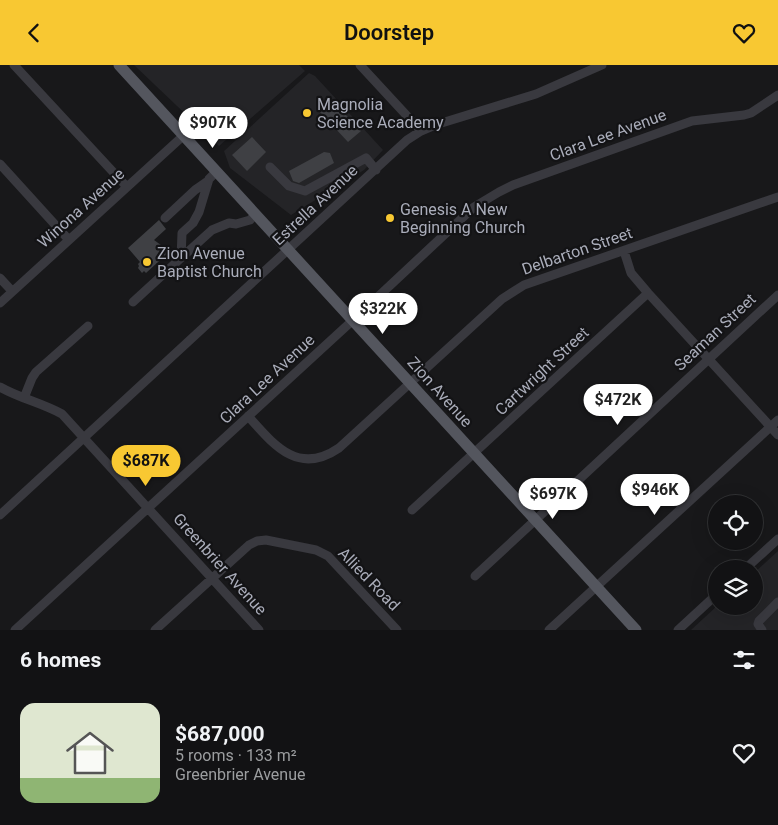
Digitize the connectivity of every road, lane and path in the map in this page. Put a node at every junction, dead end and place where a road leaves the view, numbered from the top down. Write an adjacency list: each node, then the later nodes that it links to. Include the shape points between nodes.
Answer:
1 (14, 65): 13 (street)
2 (119, 65): 7 (main road, Zion Avenue)
3 (360, 65): 6 (street)
4 (602, 65): 6 (street, Estrella Avenue, via 536,94)
5 (778, 95): 27 (street, Clara Lee Avenue, via 751,113 692,121 499,192 474,207)
6 (421, 131): 10 (street, Estrella Avenue)
7 (183, 136): 11 (main road, Zion Avenue); 13 (street, Winona Avenue)
8 (0, 164): 17 (street)
9 (270, 167): 10 (street, via 289,186 305,191 366,158)
10 (376, 169): 18 (street, Estrella Avenue)
11 (216, 172): 12 (street); 15 (main road, Zion Avenue)
12 (208, 181): 16 (street); 20 (street, via 199,212 182,233)
13 (127, 187): 17 (street, Winona Avenue)
14 (778, 197): 19 (street, Delbarton Street)
15 (255, 215): 18 (main road, Zion Avenue); 20 (street, via 236,225 229,223 212,230)
16 (165, 218)
17 (69, 240): 22 (street, Winona Avenue)
18 (288, 251): 27 (main road, Zion Avenue); 37 (street, Estrella Avenue)
19 (624, 251): 23 (street, via 631,273); 30 (street, Delbarton Street, via 524,285 502,299)
20 (181, 258): 25 (street)
21 (0, 277): 22 (street)
22 (12, 291): 26 (street, Winona Avenue)
23 (648, 293): 29 (street); 38 (street, Cartwright Street)
24 (778, 295): 29 (street, Seaman Street)
25 (133, 302)
26 (0, 303)
27 (352, 321): 30 (main road, Zion Avenue); 33 (street, Clara Lee Avenue)
28 (88, 326): 32 (street, via 36,372)
29 (709, 359): 35 (street); 42 (street, Seaman Street)
30 (410, 384): 33 (street, Delbarton Street, via 339,448 322,457 302,458 284,452); 38 (main road, Zion Avenue)
31 (0, 387): 32 (street, Greenbrier Avenue)
32 (24, 398): 37 (street, Greenbrier Avenue, via 62,413)
33 (248, 416): 39 (street, Clara Lee Avenue)
34 (778, 420): 35 (street)
35 (771, 426): 36 (street); 47 (street)
36 (778, 435)
37 (84, 437): 39 (street, Greenbrier Avenue); 41 (street, Estrella Avenue)
38 (474, 454): 40 (street, Cartwright Street); 42 (main road, Zion Avenue)
39 (148, 508): 46 (street, Greenbrier Avenue); 50 (street, Clara Lee Avenue)
40 (412, 511)
41 (0, 515)
42 (535, 520): 45 (street, Seaman Street); 47 (main road, Zion Avenue)
43 (778, 539): 44 (street)
44 (755, 560)
45 (475, 576)
46 (212, 578): 51 (street, Allied Road); 52 (street, Greenbrier Avenue); 53 (street, Allied Road, via 257,541 266,539 316,550 332,559)
47 (596, 587): 54 (street); 55 (main road, Zion Avenue)
48 (708, 602): 56 (street)
49 (778, 602): 57 (street, via 759,621)
50 (15, 630)
51 (155, 630)
52 (260, 630)
53 (397, 630)
54 (549, 630)
55 (636, 630)
56 (678, 630)
57 (762, 630)

